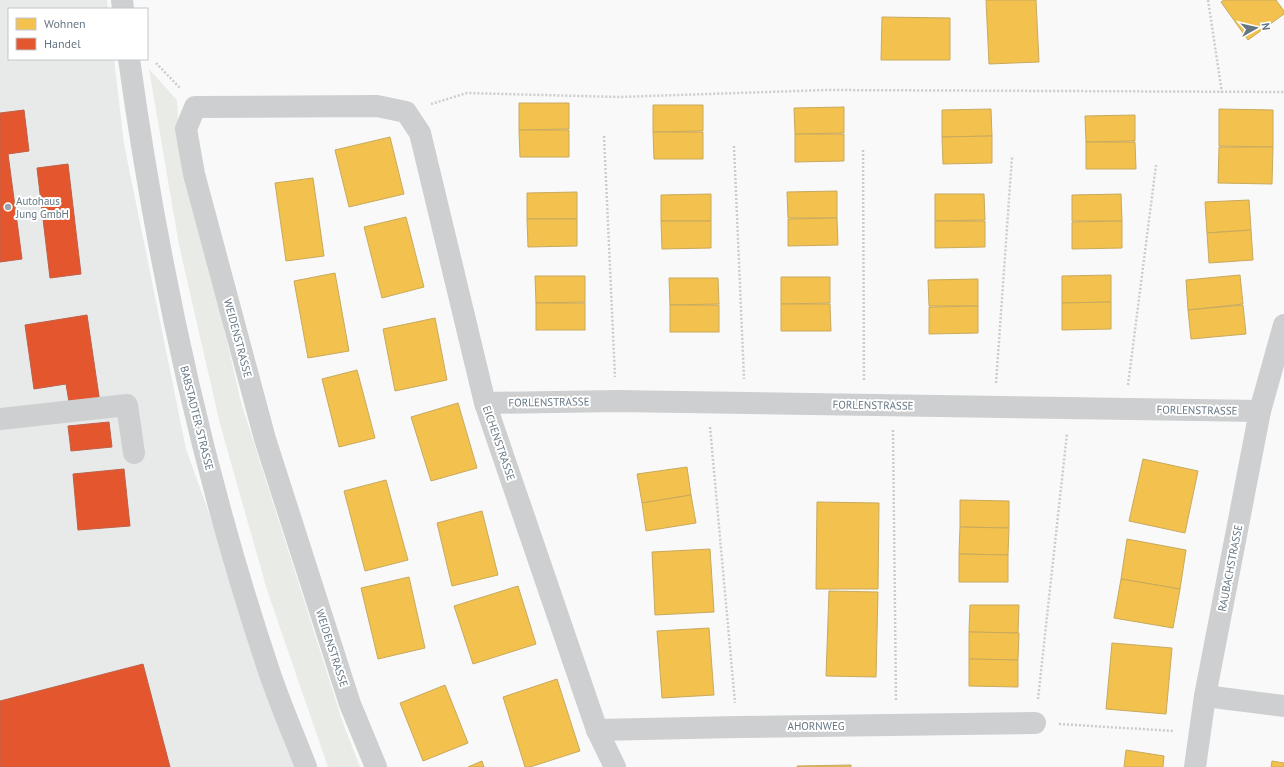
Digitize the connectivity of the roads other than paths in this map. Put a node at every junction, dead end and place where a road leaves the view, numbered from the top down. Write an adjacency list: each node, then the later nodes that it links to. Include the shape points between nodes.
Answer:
1 (129, 60): 13 (street, BABSTADTER STRASSE, via 164,272 227,540 271,676)
2 (406, 112): 5 (street, EICHENSTRASSE, via 420,133); 14 (street, WEIDENSTRASSE, via 377,106 195,107 186,129 194,174 265,439 350,704)
3 (1284, 325): 4 (street, RAUBACHSTRASSE)
4 (1277, 371): 6 (street, RAUBACHSTRASSE)
5 (485, 403): 6 (street, FORLENSTRASSE, via 616,402); 12 (street, EICHENSTRASSE)
6 (1260, 411): 9 (street, RAUBACHSTRASSE)
7 (0, 418): 8 (street, via 127,406)
8 (134, 453)
9 (1205, 696): 10 (street); 16 (street, RAUBACHSTRASSE)
10 (1284, 706)
11 (1035, 723): 12 (street, AHORNWEG)
12 (597, 730): 15 (street, EICHENSTRASSE)
13 (306, 767)
14 (376, 767)
15 (615, 767)
16 (1195, 767)

